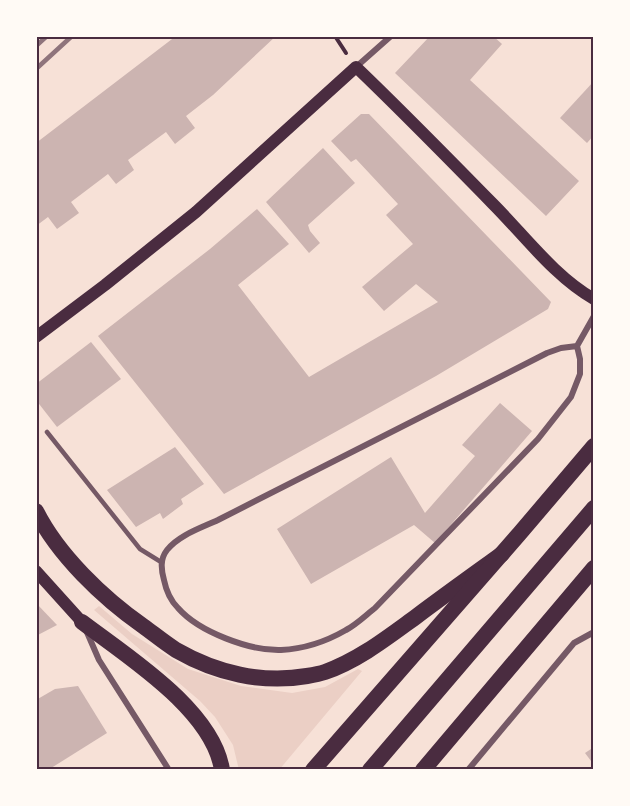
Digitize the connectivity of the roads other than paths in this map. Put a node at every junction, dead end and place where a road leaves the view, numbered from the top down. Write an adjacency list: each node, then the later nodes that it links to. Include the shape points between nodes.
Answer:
1 (391, 36): 2 (street)
2 (356, 67): 3 (main road, via 561,274); 5 (main road, via 196,212)
3 (594, 298)
4 (594, 316): 6 (street)
5 (36, 337)
6 (577, 346): 12 (street, via 547,353 177,540); 12 (street, via 580,374 571,397 538,439 375,608 347,630 317,644 281,650 251,647 198,626 177,608 166,590)
7 (47, 432): 12 (lane, via 140,549)
8 (594, 446): 11 (highway)
9 (594, 507): 22 (highway)
10 (36, 511): 11 (highway, via 60,549 125,613 202,663 268,679 323,673 356,659)
11 (501, 554): 21 (highway)
12 (161, 562)
13 (594, 568): 16 (highway)
14 (36, 571): 17 (main road)
15 (594, 578): 16 (lane)
16 (577, 589): 23 (highway)
17 (82, 622): 19 (street, via 99,660); 20 (highway, via 192,711 213,742)
18 (594, 632): 24 (street, via 574,643)
19 (169, 770)
20 (222, 770)
21 (313, 770)
22 (370, 770)
23 (423, 770)
24 (468, 770)

